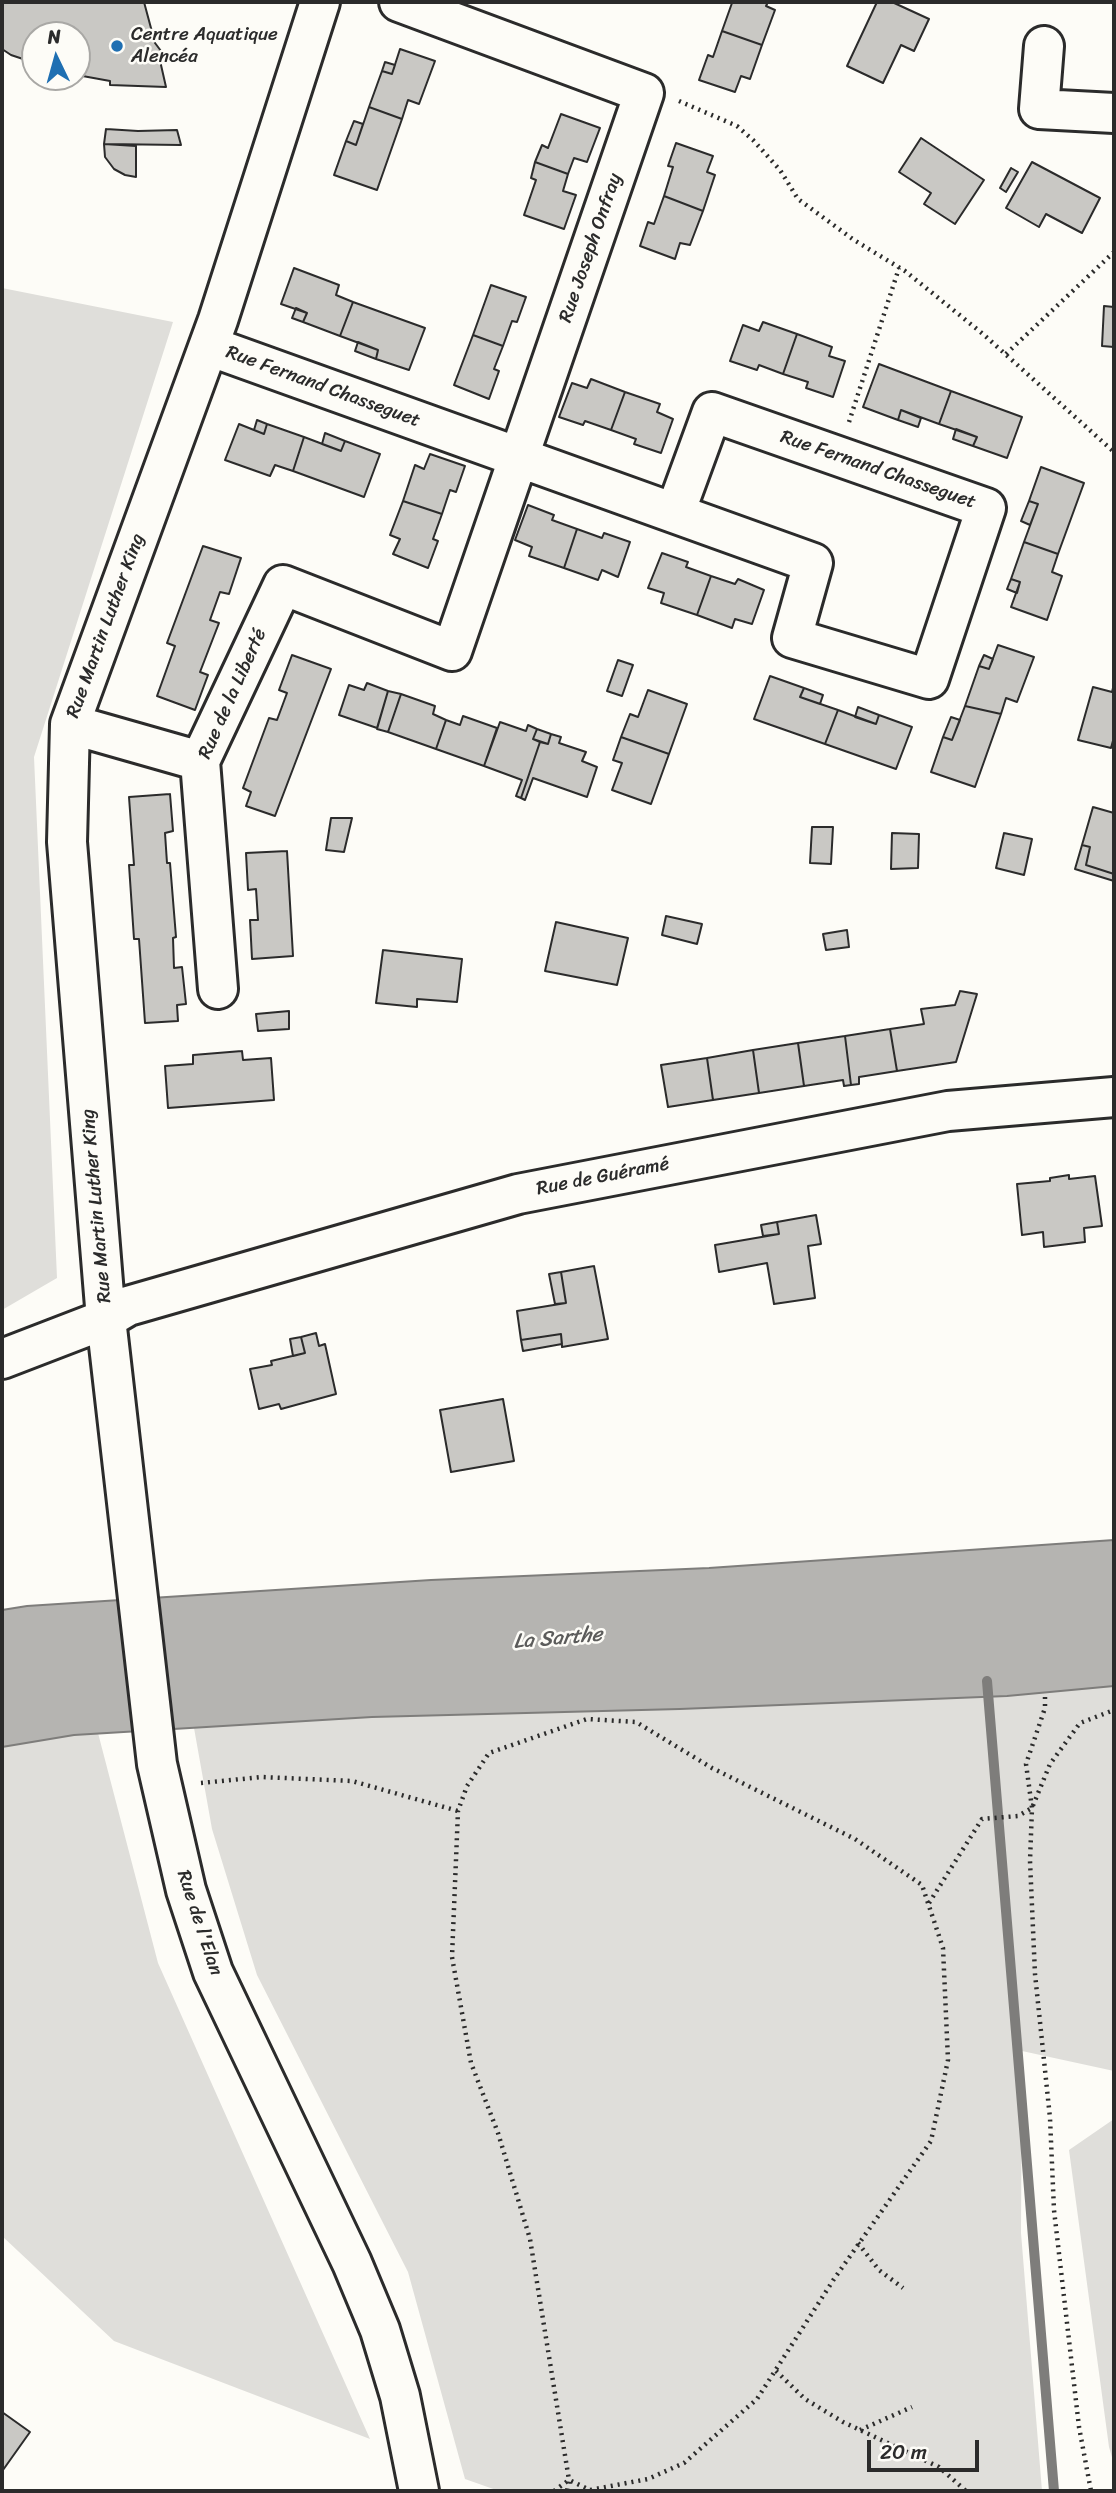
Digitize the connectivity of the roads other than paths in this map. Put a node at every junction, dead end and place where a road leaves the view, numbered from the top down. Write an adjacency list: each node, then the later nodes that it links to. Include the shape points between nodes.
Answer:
1 (320, 2): 5 (street, Rue Martin Luther King)
2 (399, 2): 6 (street, Rue Joseph Onfray, via 644,93)
3 (1044, 46): 4 (street, via 1039,109)
4 (1114, 113)
5 (209, 346): 6 (street, Rue Fernand Chasseguet); 9 (street, Rue Martin Luther King)
6 (519, 457): 7 (street, Rue Fernand Chasseguet); 8 (street, Rue Joseph Onfray)
7 (675, 513): 7 (street, Rue Fernand Chasseguet, via 712,412 986,508 929,679 792,638 813,563)
8 (452, 651): 10 (street, Rue de la Liberté, via 283,585)
9 (69, 724): 10 (street); 13 (street, Rue Martin Luther King, via 67,842)
10 (200, 761): 11 (street, Rue de la Liberté)
11 (218, 989)
12 (1114, 1097): 13 (street, Rue de Guéramé, via 948,1111 528,1192 128,1306)
13 (106, 1319): 14 (street, Rue de Guéramé); 15 (street, Rue de l'Elan, via 157,1764 186,1891 213,1972 380,2330 400,2396)
14 (2, 1359)
15 (419, 2491)

